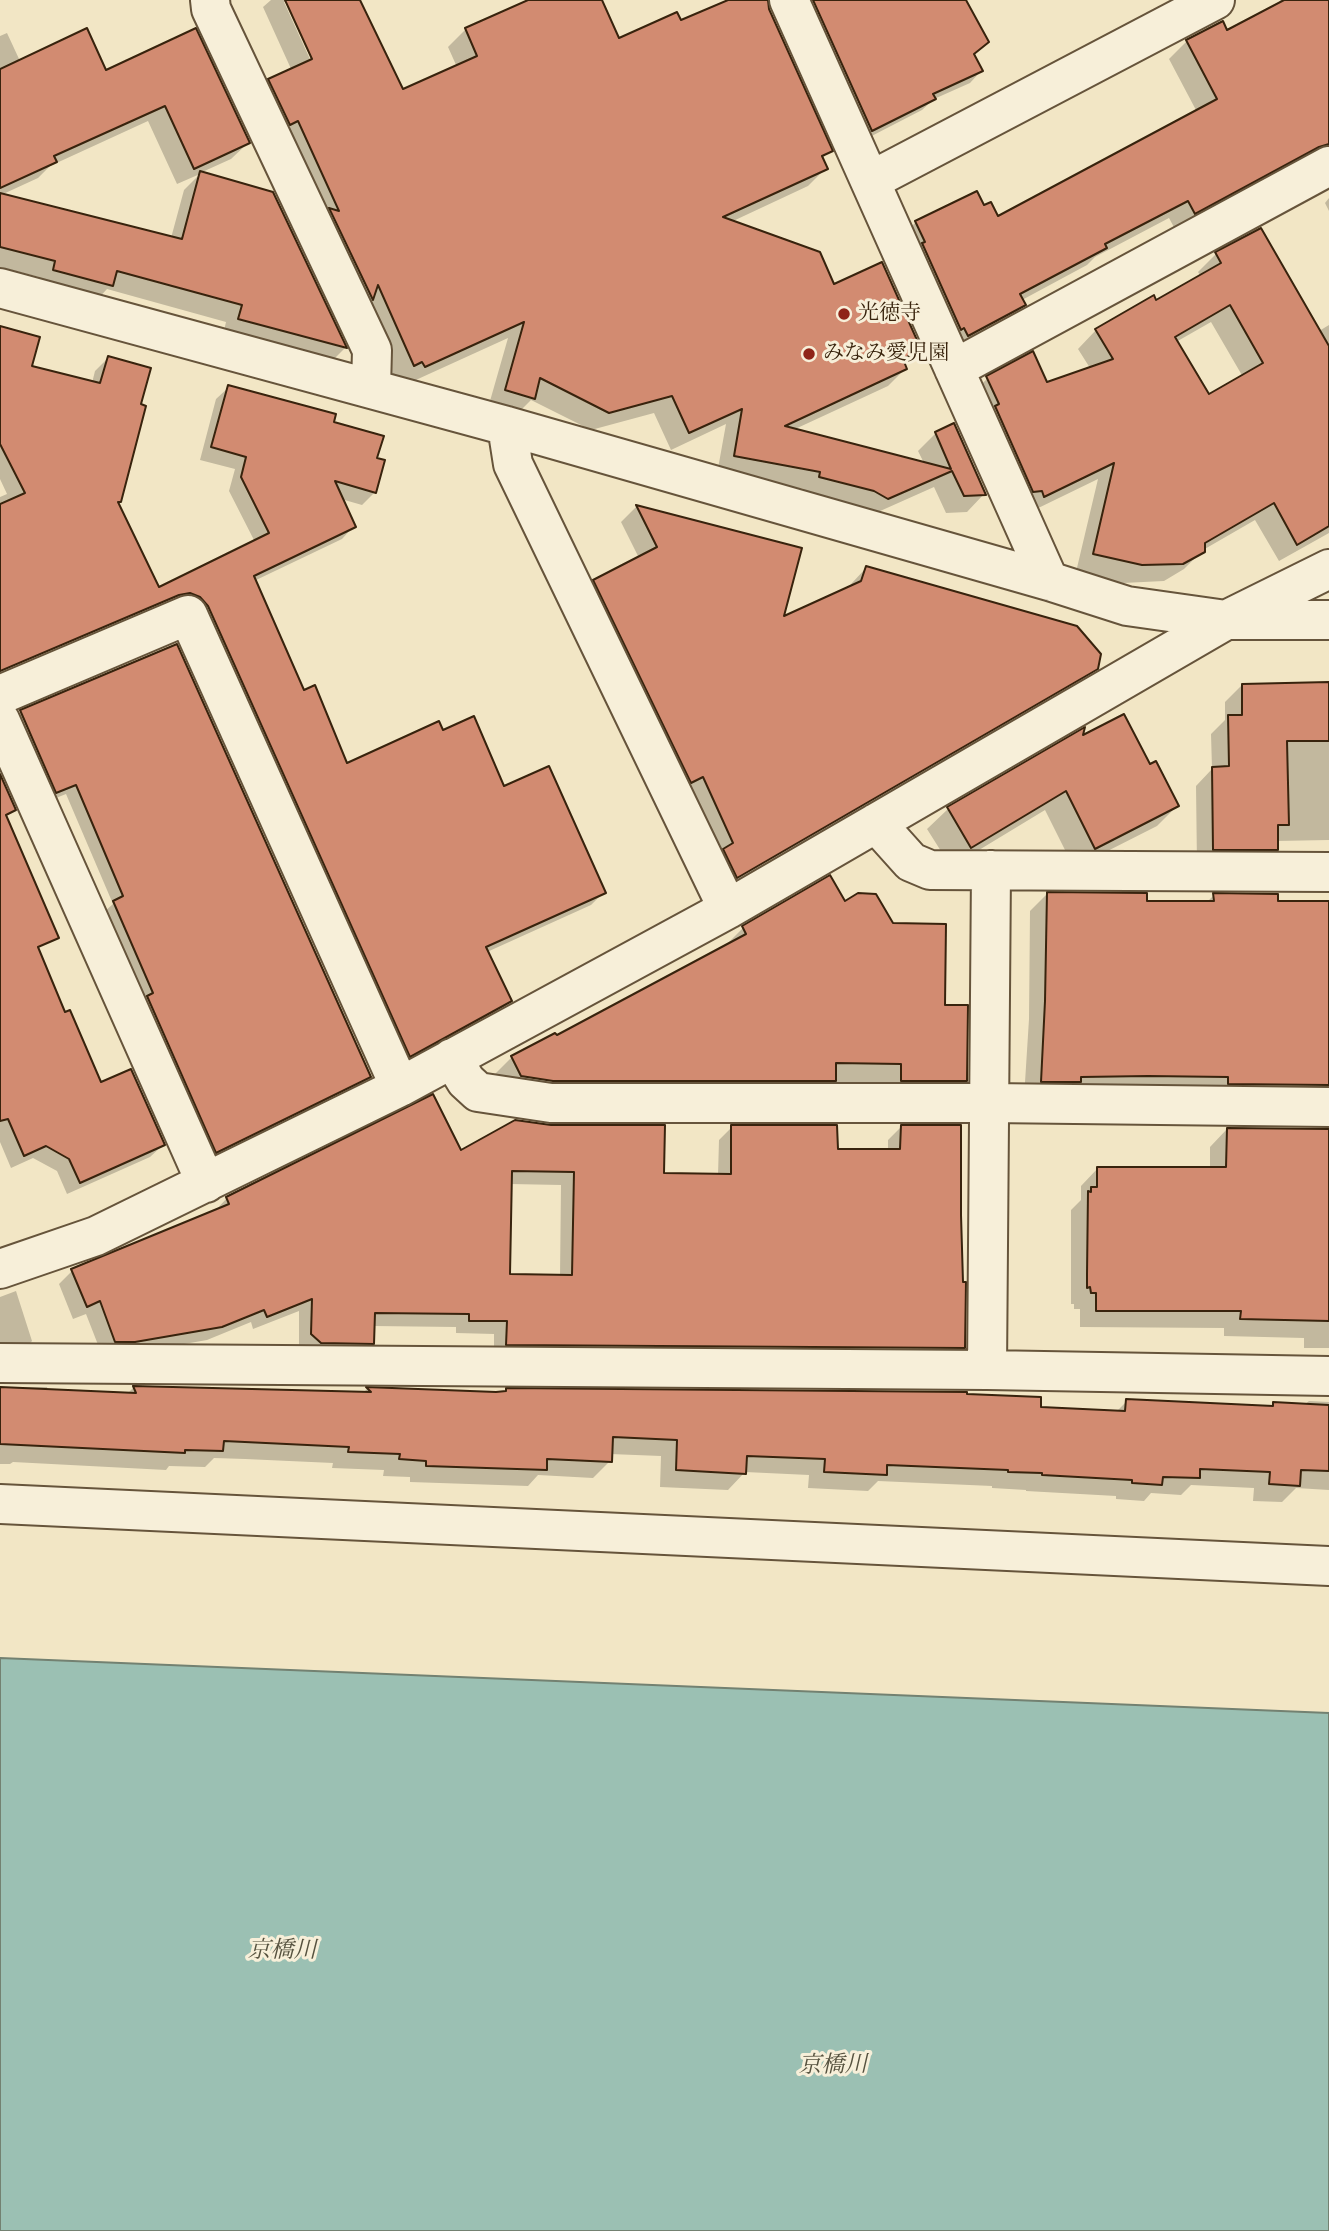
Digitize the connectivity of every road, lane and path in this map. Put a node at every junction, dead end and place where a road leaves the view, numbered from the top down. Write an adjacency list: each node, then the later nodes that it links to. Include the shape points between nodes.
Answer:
1 (210, 0): 8 (street, via 372,351)
2 (789, 0): 5 (street)
3 (1215, 0): 5 (street)
4 (1329, 166): 7 (street)
5 (870, 181): 7 (street)
6 (0, 288): 8 (street)
7 (954, 369): 11 (street)
8 (371, 388): 9 (street)
9 (507, 426): 11 (street); 19 (street, via 513,464)
10 (1329, 569): 12 (street)
11 (1049, 581): 12 (street, via 1127,606)
12 (1226, 620): 13 (street); 16 (street)
13 (1329, 620)
14 (0, 695): 21 (street, via 188,615)
15 (0, 720): 24 (street)
16 (876, 823): 17 (street, via 911,862 930,870); 19 (street)
17 (992, 870): 18 (street); 22 (street)
18 (1329, 872)
19 (728, 909): 20 (street)
20 (452, 1058): 21 (street); 22 (street, via 478,1092 551,1104)
21 (400, 1087): 24 (street)
22 (990, 1103): 23 (street); 27 (street)
23 (1329, 1107)
24 (206, 1183): 25 (street, via 96,1236)
25 (0, 1269)
26 (0, 1363): 27 (street)
27 (987, 1370): 28 (street)
28 (1329, 1376)
29 (0, 1504): 30 (street)
30 (1329, 1566)

